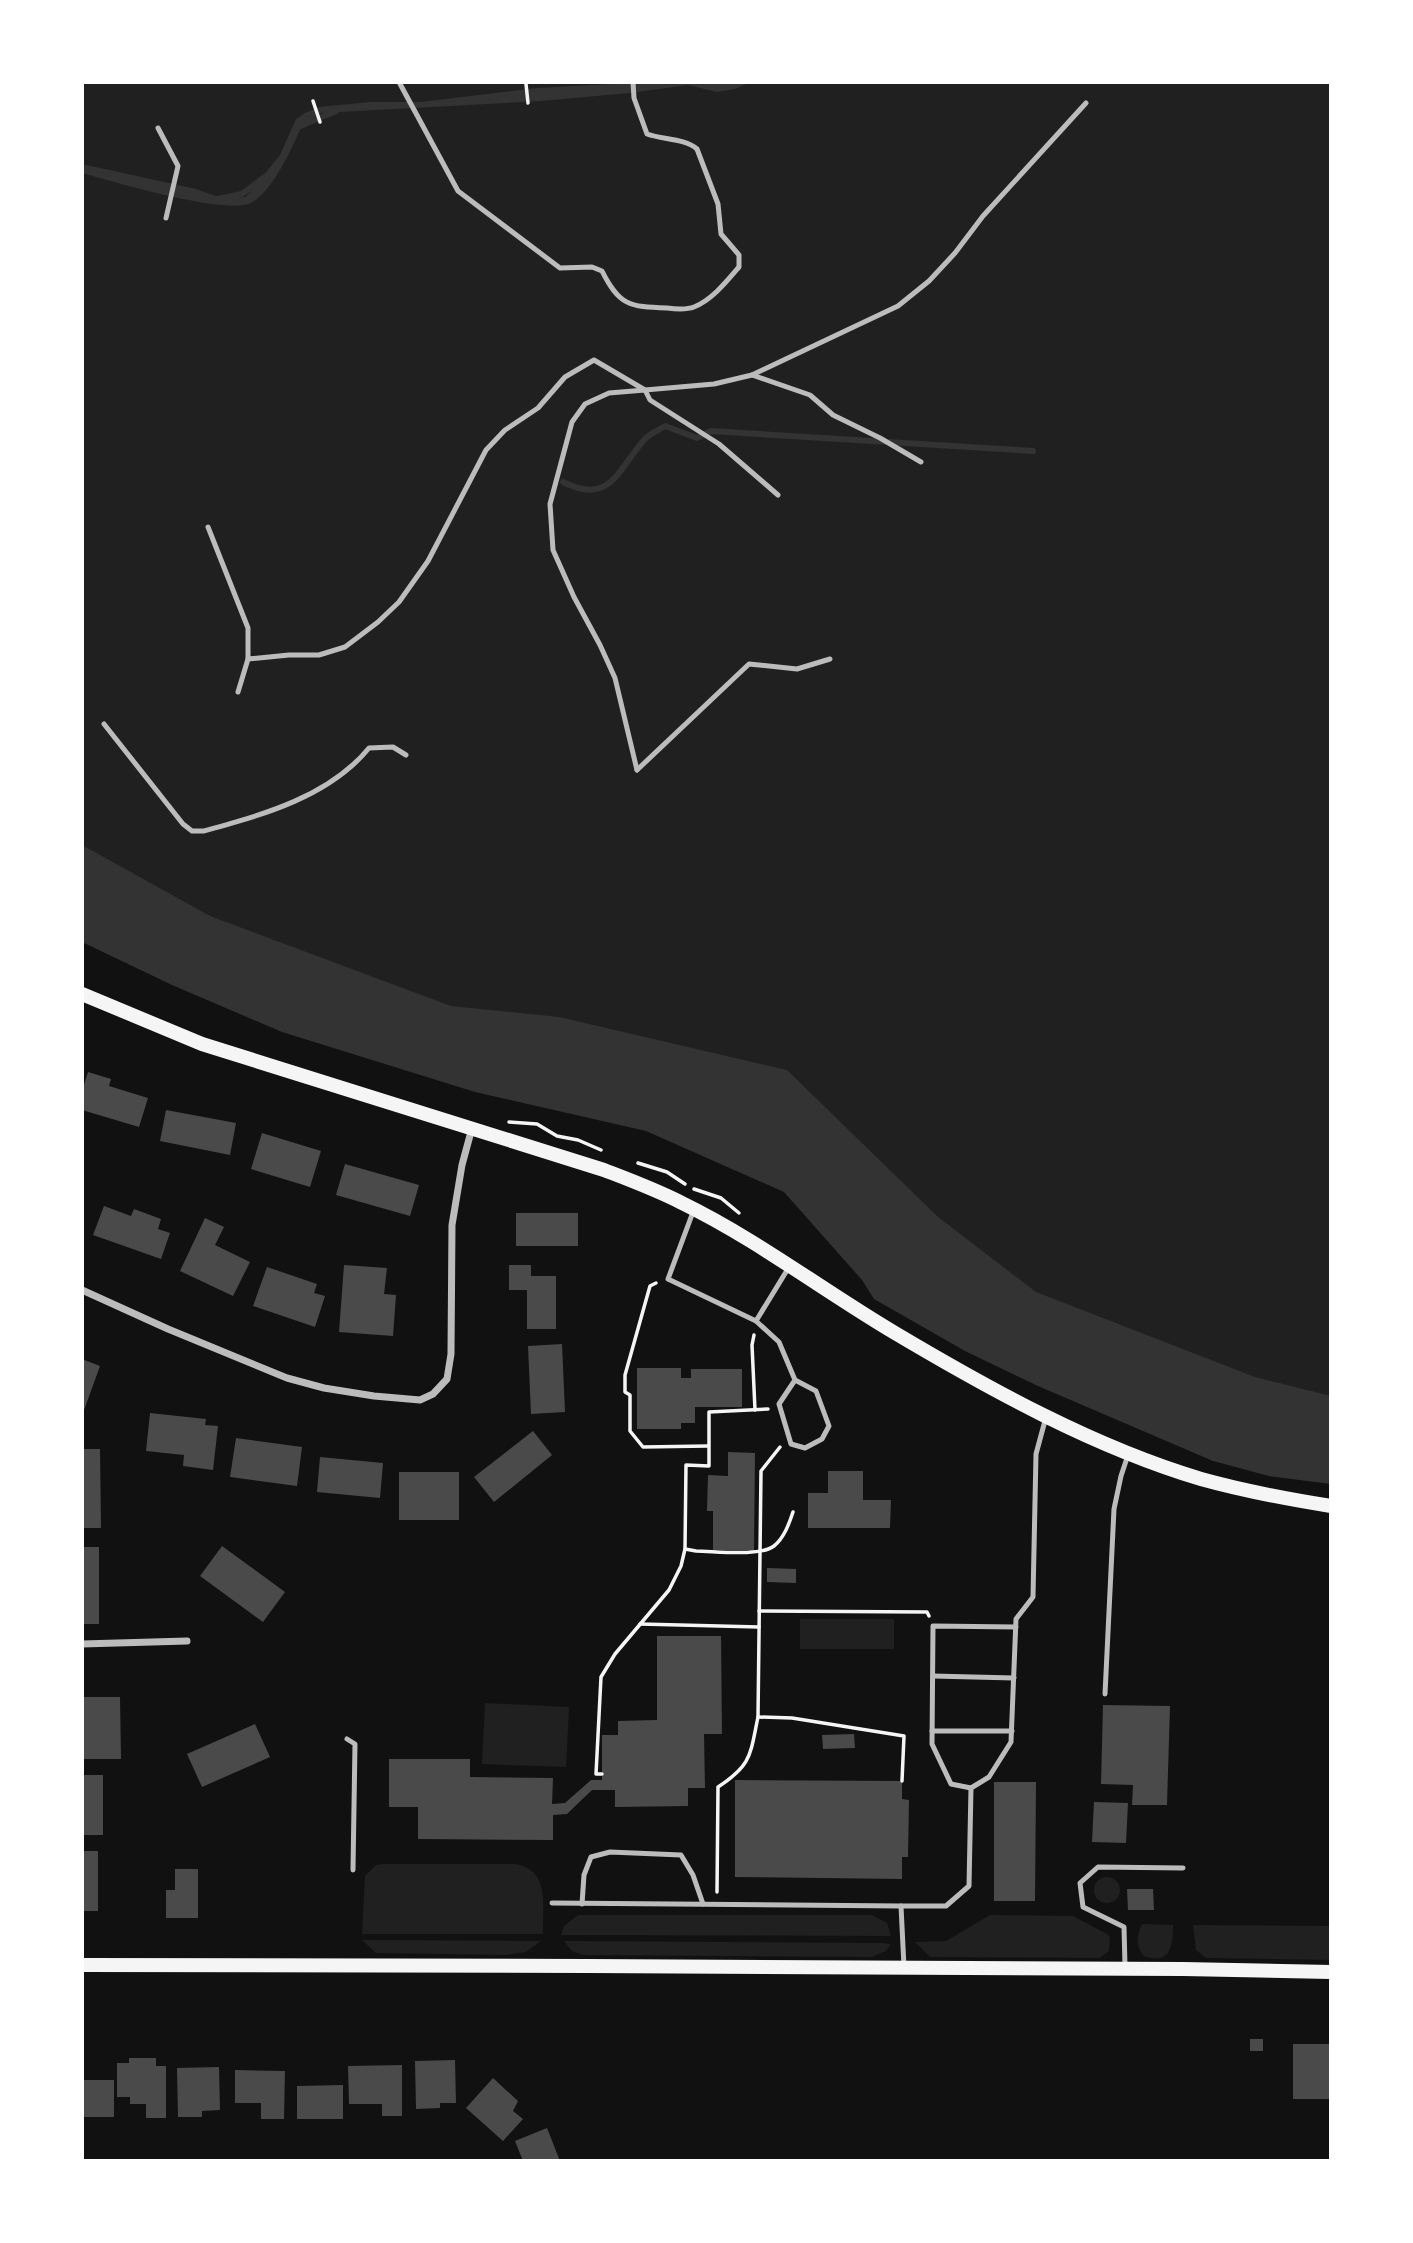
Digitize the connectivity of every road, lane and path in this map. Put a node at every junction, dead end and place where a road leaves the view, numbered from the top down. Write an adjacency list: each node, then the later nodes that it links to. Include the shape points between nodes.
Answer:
1 (633, 82): 3 (lane, via 647,134 690,143 697,149 718,204 721,234 739,256 739,267 694,307 631,306 612,291 603,271 560,268 508,231 458,191)
2 (526, 84): 5 (path)
3 (401, 85)
4 (313, 101): 7 (path)
5 (527, 103)
6 (1086, 103): 10 (lane, via 929,281 898,306)
7 (320, 122)
8 (158, 128): 9 (lane, via 178,166)
9 (166, 218)
10 (752, 375): 11 (lane, via 714,384); 12 (lane, via 810,395 833,415)
11 (645, 390): 13 (lane, via 650,400 719,444); 15 (lane, via 594,360 565,377 538,408 505,429 486,450 428,561 399,602 378,622 345,647 319,655); 16 (lane, via 609,393 585,404 572,422 551,504 553,550 615,678 637,770 749,664 797,669)
12 (920, 462)
13 (778, 495)
14 (208, 527): 15 (lane, via 248,628)
15 (248, 659): 17 (lane)
16 (830, 659)
17 (237, 692)
18 (104, 724): 19 (lane, via 192,831 284,806 346,771 369,748 393,747)
19 (406, 755)
20 (82, 994): 21 (main road, via 202,1044)
21 (472, 1128): 22 (main road, via 604,1170); 25 (street, via 452,1224 447,1379 420,1400 324,1388 287,1378)
22 (694, 1209): 23 (main road); 24 (lane)
23 (789, 1267): 26 (lane); 30 (main road, via 904,1339)
24 (668, 1279): 26 (lane); 32 (path, via 650,1286 625,1375 630,1430 643,1447)
25 (82, 1290)
26 (756, 1321): 27 (lane, via 779,1342); 29 (path, via 752,1345)
27 (794, 1380): 28 (lane); 31 (lane, via 816,1391 829,1426 822,1439 805,1448 791,1444)
28 (780, 1409): 29 (path); 31 (lane)
29 (755, 1410): 32 (path, via 709,1412)
30 (1047, 1415): 33 (main road); 42 (lane, via 1036,1454 1032,1597 1016,1619)
31 (788, 1437): 37 (path, via 761,1471)
32 (709, 1446): 36 (path, via 709,1466 687,1465)
33 (1129, 1452): 34 (main road, via 1238,1489); 47 (lane, via 1114,1509)
34 (1331, 1506)
35 (793, 1512): 37 (path, via 773,1547)
36 (685, 1549): 37 (path); 39 (path, via 669,1590)
37 (760, 1552): 38 (path)
38 (759, 1611): 40 (path, via 927,1612); 41 (path)
39 (640, 1624): 41 (path); 52 (path, via 601,1676 596,1774)
40 (933, 1626): 42 (lane); 45 (lane)
41 (759, 1627): 48 (path)
42 (1016, 1627): 46 (lane)
43 (187, 1641): 44 (street)
44 (82, 1644)
45 (933, 1676): 46 (lane); 49 (lane)
46 (1014, 1678): 50 (lane)
47 (1105, 1694)
48 (758, 1717): 53 (path, via 792,1718 904,1737); 60 (path, via 751,1754 739,1774 718,1787)
49 (932, 1731): 50 (lane); 54 (lane, via 932,1744 951,1784)
50 (1012, 1731): 54 (lane, via 1011,1742 989,1777)
51 (347, 1739): 56 (lane, via 355,1744)
52 (603, 1774)
53 (902, 1781)
54 (971, 1788): 61 (lane, via 969,1886 946,1906)
55 (1183, 1868): 64 (lane, via 1098,1867 1080,1883 1083,1907 1124,1927)
56 (353, 1870)
57 (552, 1903): 58 (lane)
58 (582, 1904): 59 (lane); 59 (lane, via 591,1857 610,1852 681,1855)
59 (703, 1905): 60 (lane)
60 (717, 1905): 61 (lane)
61 (901, 1906): 63 (lane)
62 (82, 1965): 63 (main road)
63 (904, 1968): 64 (main road)
64 (1126, 1969): 65 (main road)
65 (1331, 1972)

